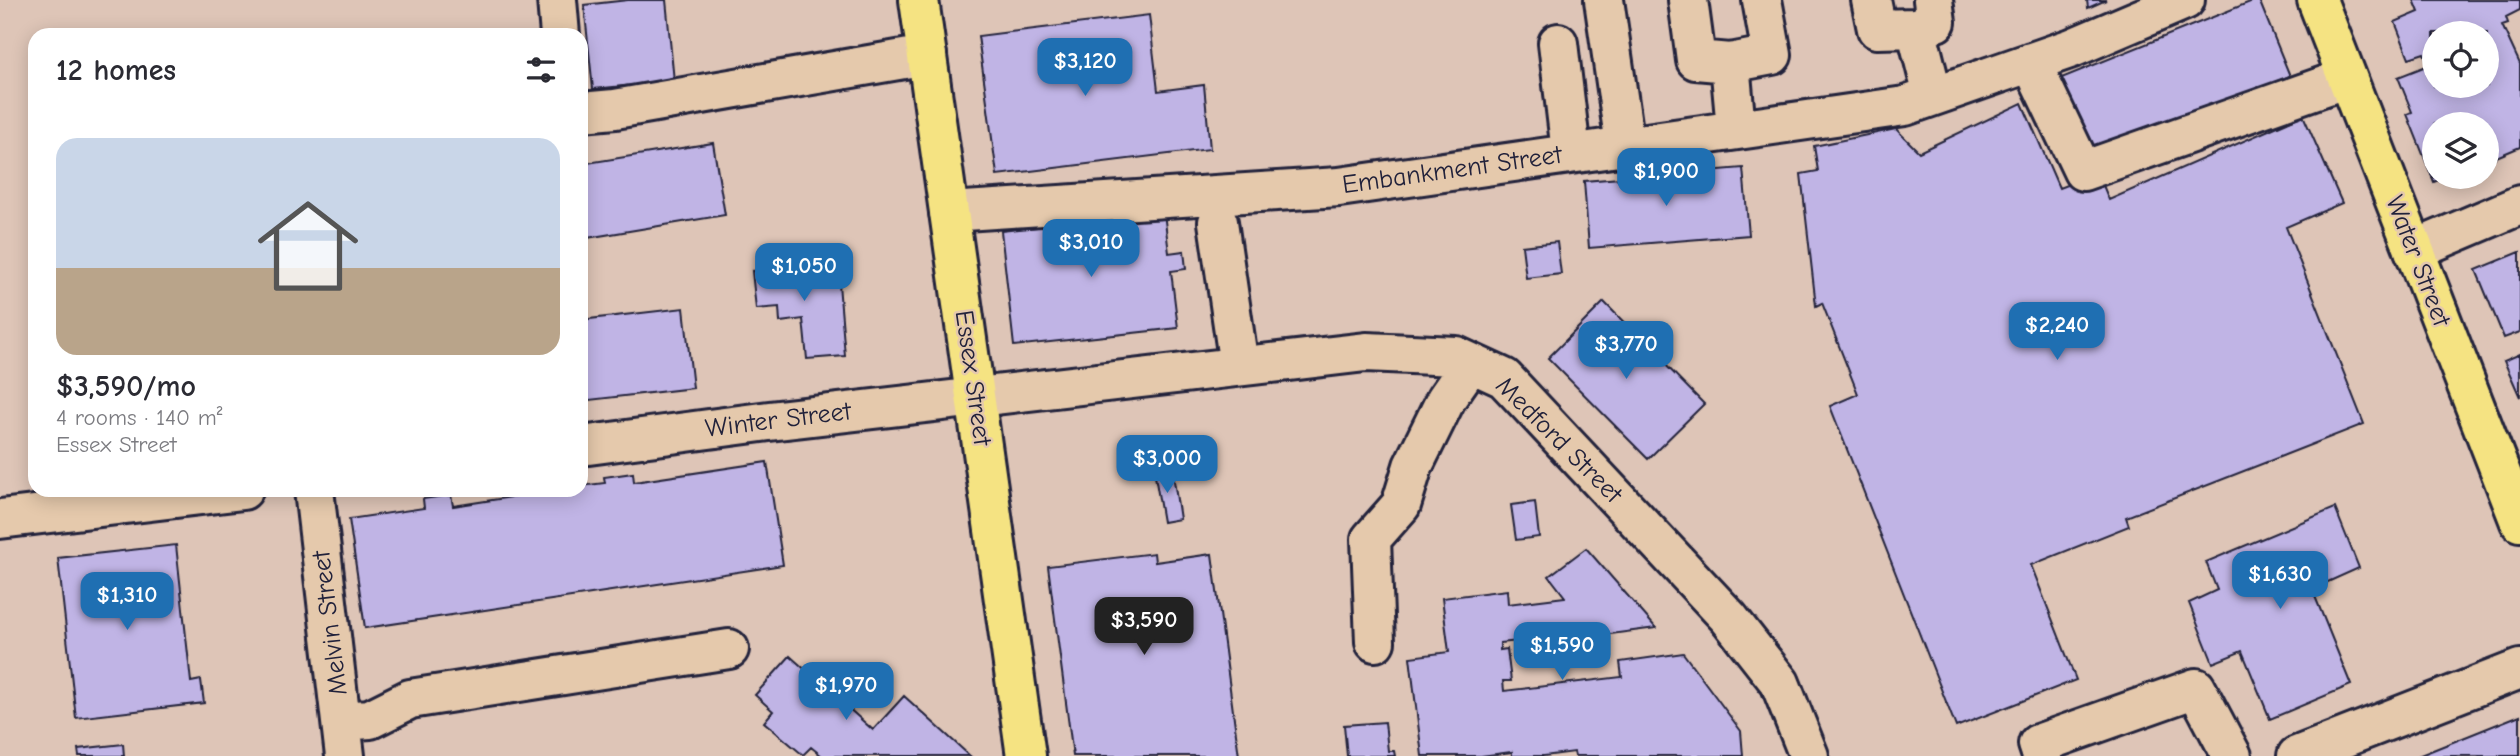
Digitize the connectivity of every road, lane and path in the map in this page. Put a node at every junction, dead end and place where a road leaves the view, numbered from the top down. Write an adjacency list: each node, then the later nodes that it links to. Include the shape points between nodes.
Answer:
1 (557, 0): 10 (street)
2 (919, 0): 12 (main road, Essex Street)
3 (1604, 0): 19 (street)
4 (1688, 0): 14 (street, via 1696,60)
5 (1762, 0): 14 (street, via 1772,55)
6 (1871, 0): 9 (street, via 1877,29)
7 (2185, 0): 13 (street, Embankment Street)
8 (2317, 0): 15 (main road, Water Street)
9 (1925, 14): 16 (street)
10 (559, 28)
11 (1558, 43): 20 (street)
12 (927, 55): 17 (street); 22 (main road, Essex Street)
13 (2031, 62): 15 (street, via 2083,171); 16 (street, Embankment Street)
14 (1730, 63): 18 (street)
15 (2347, 78): 24 (main road, Water Street)
16 (1933, 96): 18 (street, Embankment Street, via 1905,106)
17 (588, 111)
18 (1735, 129): 19 (street, Embankment Street)
19 (1625, 145): 20 (street, Embankment Street)
20 (1571, 152): 22 (street, Embankment Street, via 1339,187)
21 (2520, 205): 24 (street)
22 (949, 212): 27 (main road, Essex Street)
23 (1218, 222): 26 (street)
24 (2414, 250): 32 (main road, Water Street)
25 (1471, 363): 26 (street, Medford Street, via 1456,356 1366,352); 33 (street, via 1446,400 1413,466 1401,505 1371,539); 38 (street, Medford Street, via 1504,379 1729,618 1780,683)
26 (1239, 366): 27 (street, Medford Street)
27 (976, 397): 28 (street, Winter Street); 37 (main road, Essex Street)
28 (588, 445)
29 (184, 497): 31 (street)
30 (315, 497): 36 (street, Melvin Street)
31 (0, 519)
32 (2520, 522)
33 (1375, 642)
34 (729, 649): 36 (street, via 410,699)
35 (2520, 669): 41 (street)
36 (343, 739)
37 (1026, 756)
38 (1809, 756)
39 (2042, 756): 40 (street, via 2038,744 2196,688)
40 (2232, 756)
41 (2297, 756)

